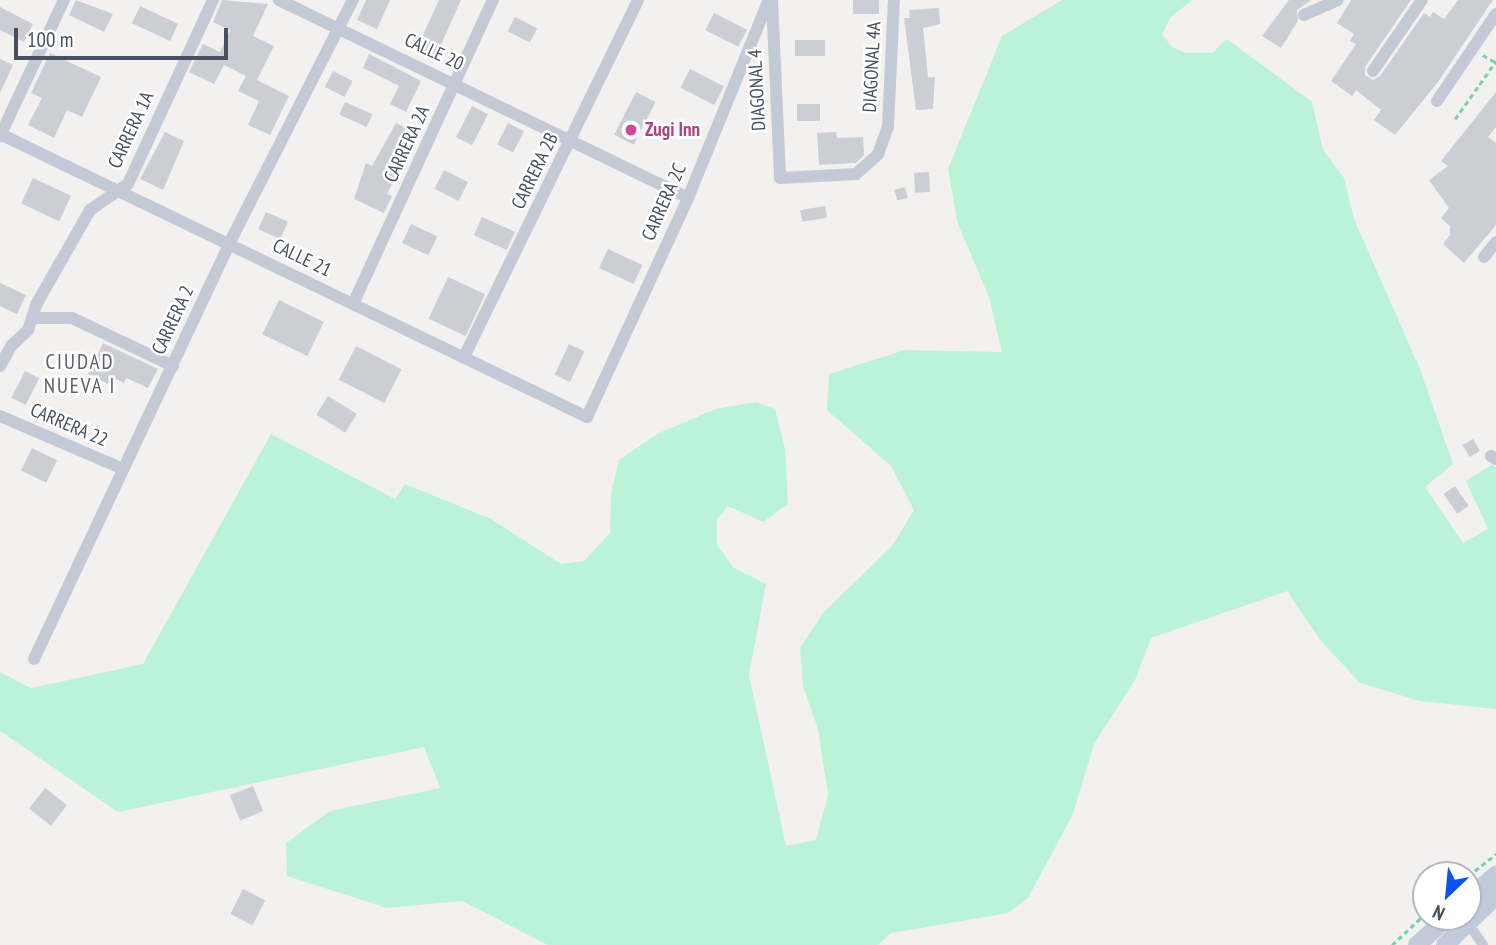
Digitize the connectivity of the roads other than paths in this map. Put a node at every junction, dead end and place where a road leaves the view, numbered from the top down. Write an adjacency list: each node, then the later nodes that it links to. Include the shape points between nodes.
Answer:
1 (64, 0): 17 (street)
2 (213, 0): 20 (street, CARRERA 1A)
3 (279, 0): 13 (street, CALLE 20)
4 (353, 0): 13 (street, CARRERA 2)
5 (493, 0): 15 (street, CARRERA 2A)
6 (639, 0): 18 (street, CARRERA 2B)
7 (770, 0): 19 (street, DIAGONAL 4); 21 (street, CARRERA 2C)
8 (894, 0): 19 (street, DIAGONAL 4A, via 888,125 878,154 856,174)
9 (1338, 0): 12 (street)
10 (1422, 0): 14 (street)
11 (1496, 14): 16 (street)
12 (1304, 15)
13 (339, 30): 15 (street, CALLE 20); 23 (street, CARRERA 2)
14 (1373, 71)
15 (455, 83): 18 (street, CALLE 20); 25 (street, CARRERA 2A)
16 (1437, 100)
17 (0, 135): 20 (street, CALLE 21)
18 (572, 139): 21 (street, CALLE 20); 27 (street, CARRERA 2B)
19 (780, 178)
20 (121, 190): 23 (street, CALLE 21); 26 (street, CARRERA 1A, via 90,210 42,294)
21 (688, 198): 31 (street, CARRERA 2C)
22 (1496, 242): 24 (street)
23 (229, 244): 25 (street, CALLE 21); 29 (street, CARRERA 2)
24 (1484, 257)
25 (353, 304): 27 (street, CALLE 21)
26 (34, 318): 28 (street, CARRERA 1A); 29 (street, via 72,318)
27 (464, 357): 31 (street, CALLE 21)
28 (0, 366)
29 (173, 366): 32 (street, CARRERA 2)
30 (0, 416): 32 (street, CARRERA 22)
31 (587, 416)
32 (123, 469): 33 (street, CARRERA 2)
33 (34, 659)
34 (1496, 875): 35 (main road)
35 (1482, 887)
36 (1496, 895): 39 (main road)
37 (1432, 931): 38 (main road)
38 (1417, 945)
39 (1445, 945)

